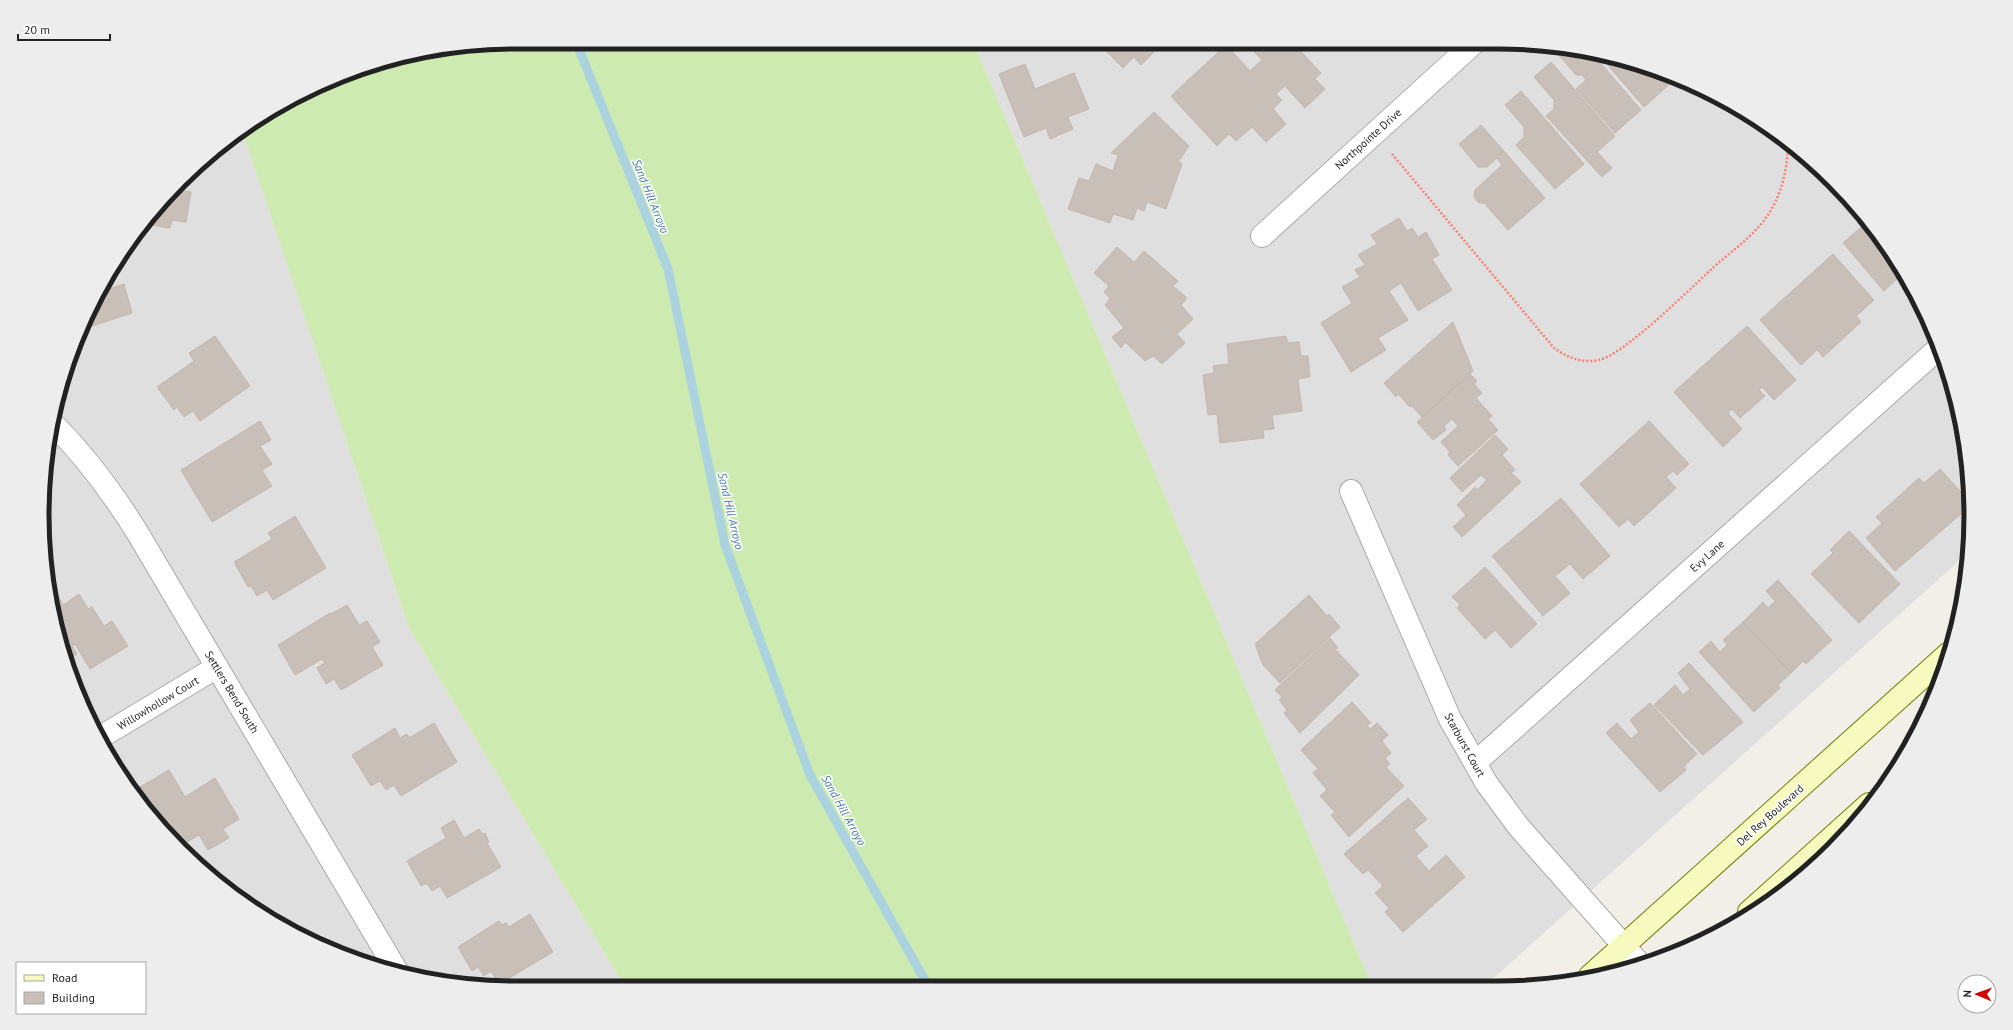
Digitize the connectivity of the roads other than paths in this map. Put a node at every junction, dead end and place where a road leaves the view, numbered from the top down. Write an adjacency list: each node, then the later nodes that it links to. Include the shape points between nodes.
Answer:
1 (1467, 49): 2 (street, Northpointe Drive)
2 (1262, 236)
3 (1934, 352): 9 (street, Evy Lane)
4 (57, 429): 7 (street, Settlers Bend South, via 86,459 120,506)
5 (1351, 491): 9 (street, Starburst Court, via 1447,714)
6 (1940, 661): 12 (main road, Del Rey Boulevard)
7 (217, 667): 8 (street, Willowhollow Court); 14 (street, Settlers Bend South)
8 (104, 735)
9 (1475, 763): 12 (street, Starburst Court, via 1518,826)
10 (1844, 826): 11 (main road)
11 (1770, 893)
12 (1624, 946): 13 (street, Starburst Court); 15 (main road, Del Rey Boulevard)
13 (1636, 960)
14 (393, 965)
15 (1597, 970)

